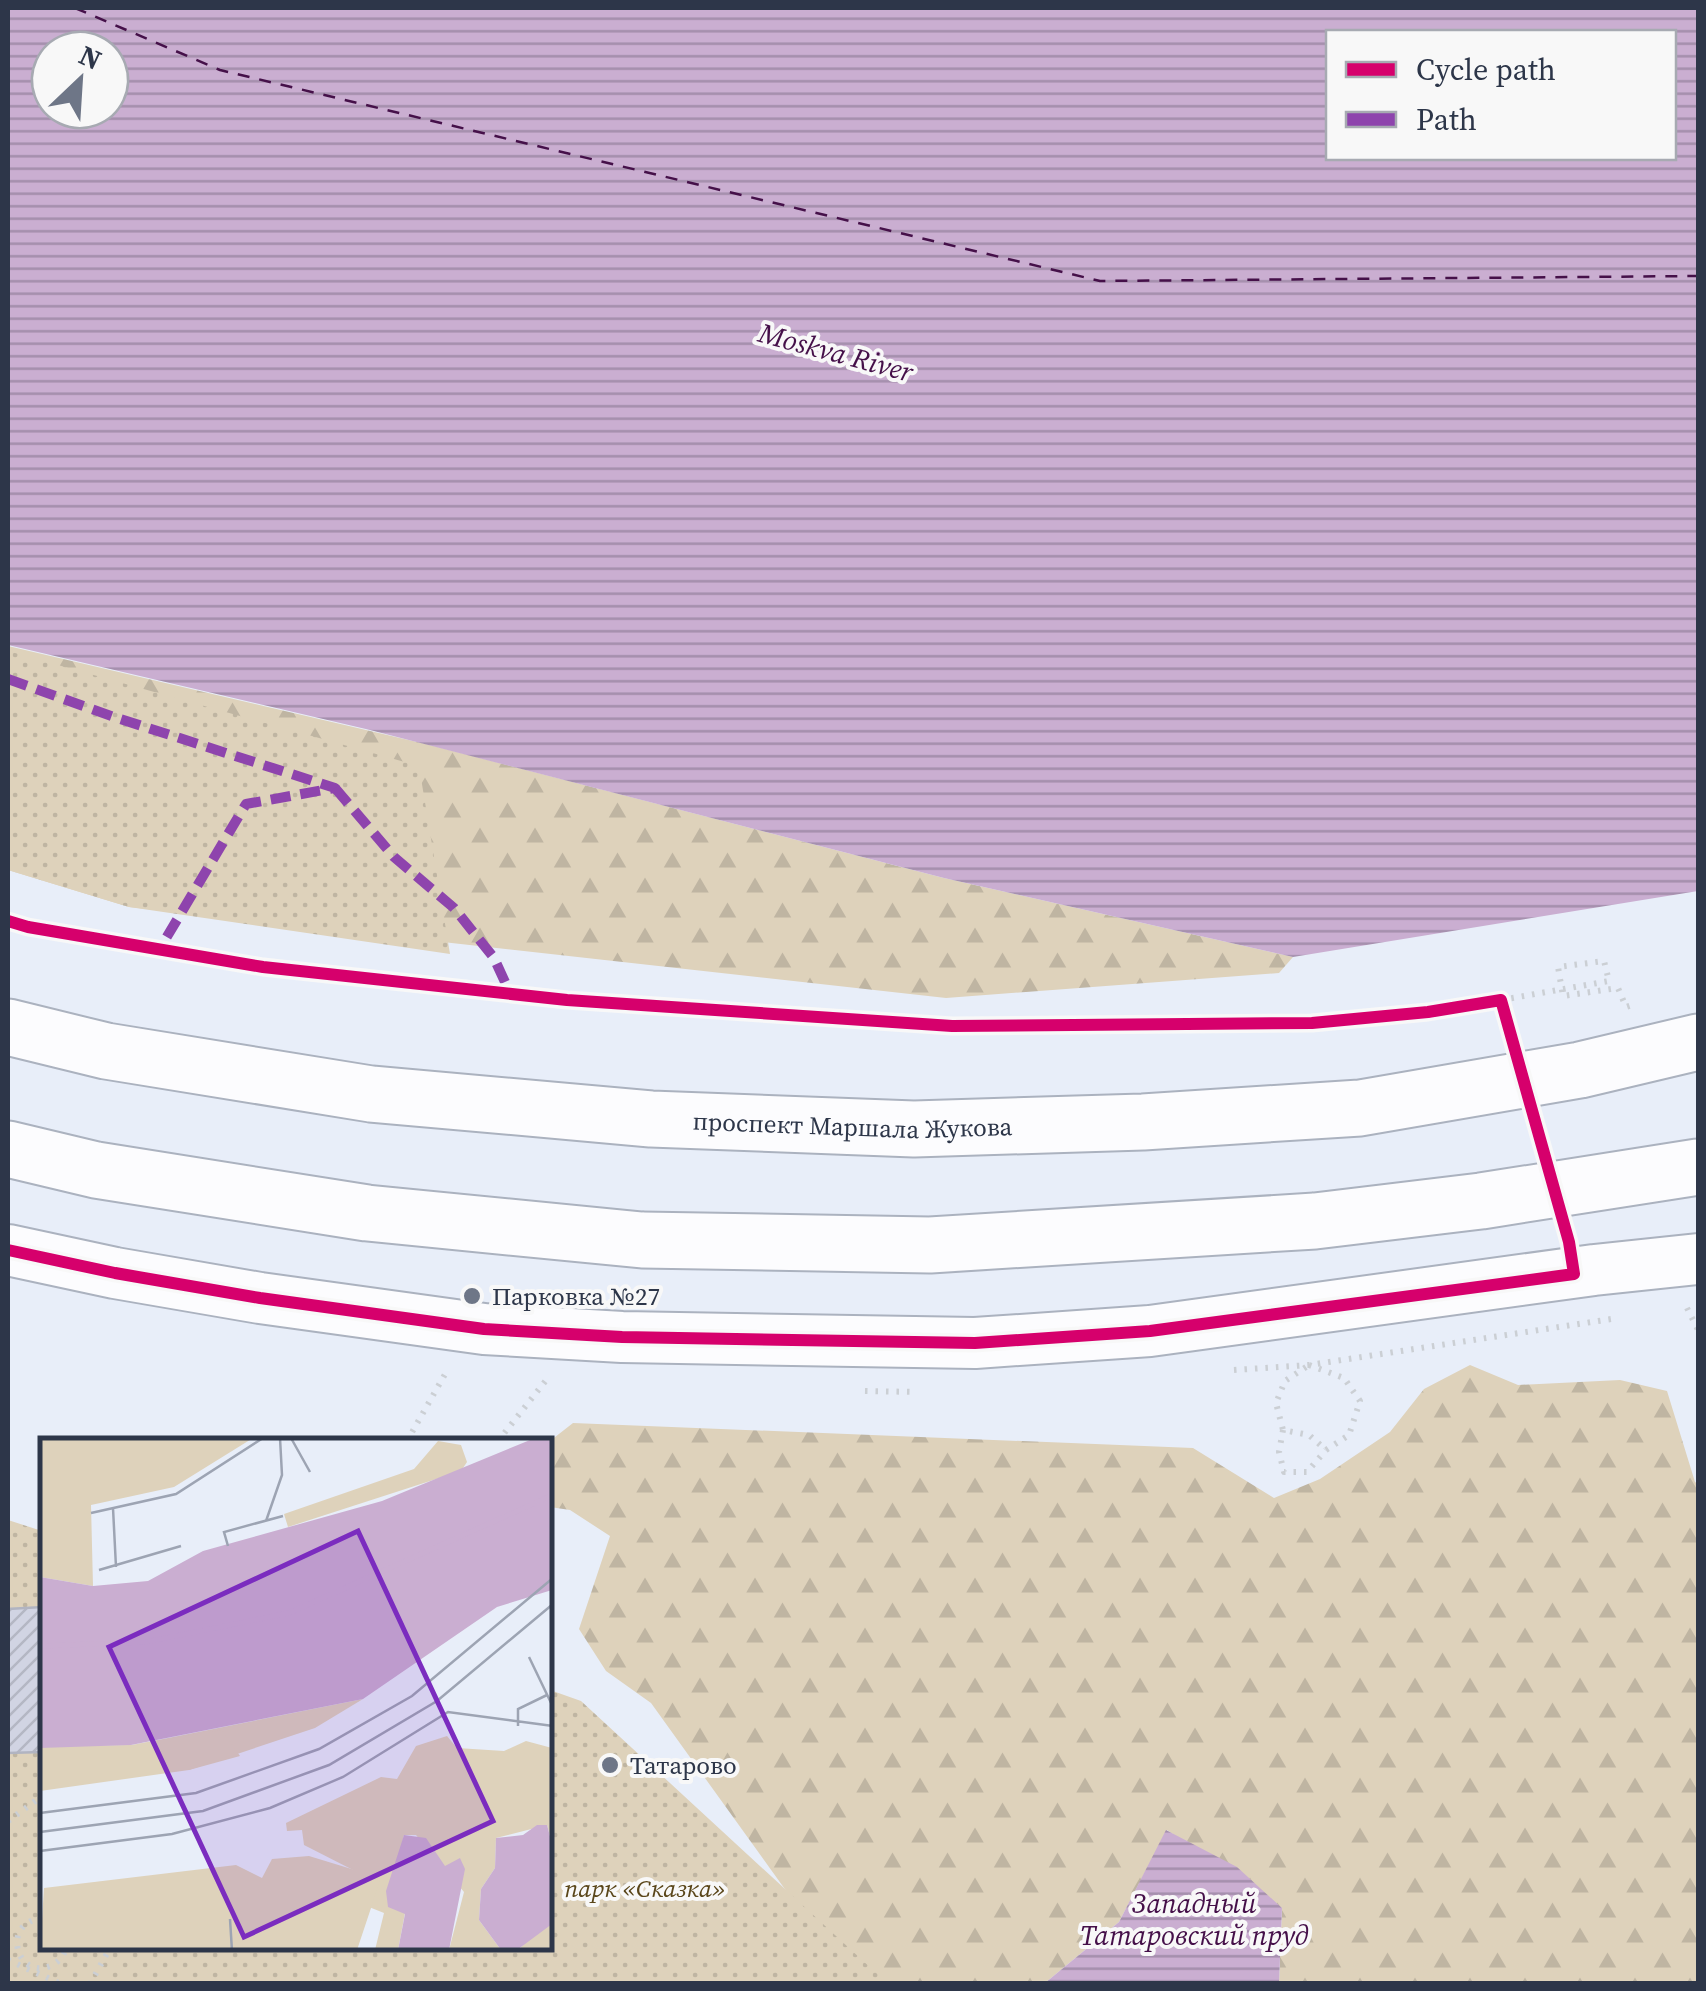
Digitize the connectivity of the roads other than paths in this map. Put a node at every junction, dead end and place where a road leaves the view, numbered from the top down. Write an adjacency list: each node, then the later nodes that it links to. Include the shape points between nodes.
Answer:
1 (8, 1027): 2 (main road, проспект Маршала Жукова, via 106,1051 371,1094 651,1120 914,1129 1360,1108)
2 (1698, 1042)
3 (8, 1149): 4 (main road, via 96,1170 367,1213 642,1240 930,1246 1315,1221)
4 (1698, 1167)
5 (8, 1250): 6 (street, via 260,1298 484,1329 622,1338 975,1343 1150,1331)
6 (1698, 1259)

